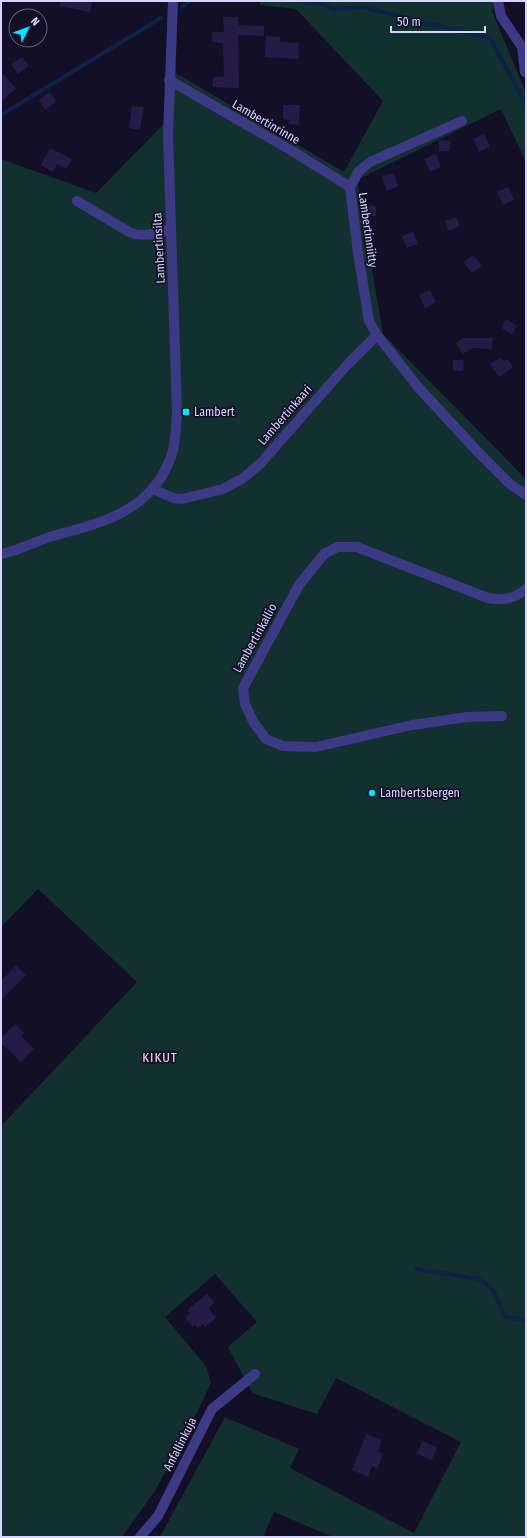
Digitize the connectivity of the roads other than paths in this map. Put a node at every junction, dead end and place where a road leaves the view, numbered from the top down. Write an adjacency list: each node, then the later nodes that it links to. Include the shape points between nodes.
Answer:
1 (174, 1): 4 (street, Lambertinsilta)
2 (498, 1): 3 (street, via 501,16 522,48)
3 (524, 72)
4 (170, 80): 6 (street, Lambertinrinne); 8 (street, Lambertinsilta, via 168,135)
5 (462, 121): 6 (street, Lambertinniitty, via 370,162 359,171)
6 (350, 187): 9 (street, Lambertinniitty, via 369,321)
7 (77, 201): 8 (street, via 132,233 155,234)
8 (171, 230): 10 (street, Lambertinsilta, via 177,417 172,454)
9 (377, 335): 10 (street, Lambertinkaari, via 346,366 260,464 242,479 223,489 182,499 173,498); 11 (street, via 418,387 478,452 510,484)
10 (154, 489): 12 (street, via 134,507 118,516)
11 (526, 495)
12 (1, 554)
13 (526, 589): 14 (street, Lambertinkallio, via 520,594 502,600 488,598 357,547 337,547 324,554 299,585 243,688 245,704 254,724 266,739 283,746 316,747 412,725 467,717)
14 (502, 716)
15 (255, 1374): 16 (street, Anfallinkuja, via 212,1409 158,1516)
16 (140, 1537)

